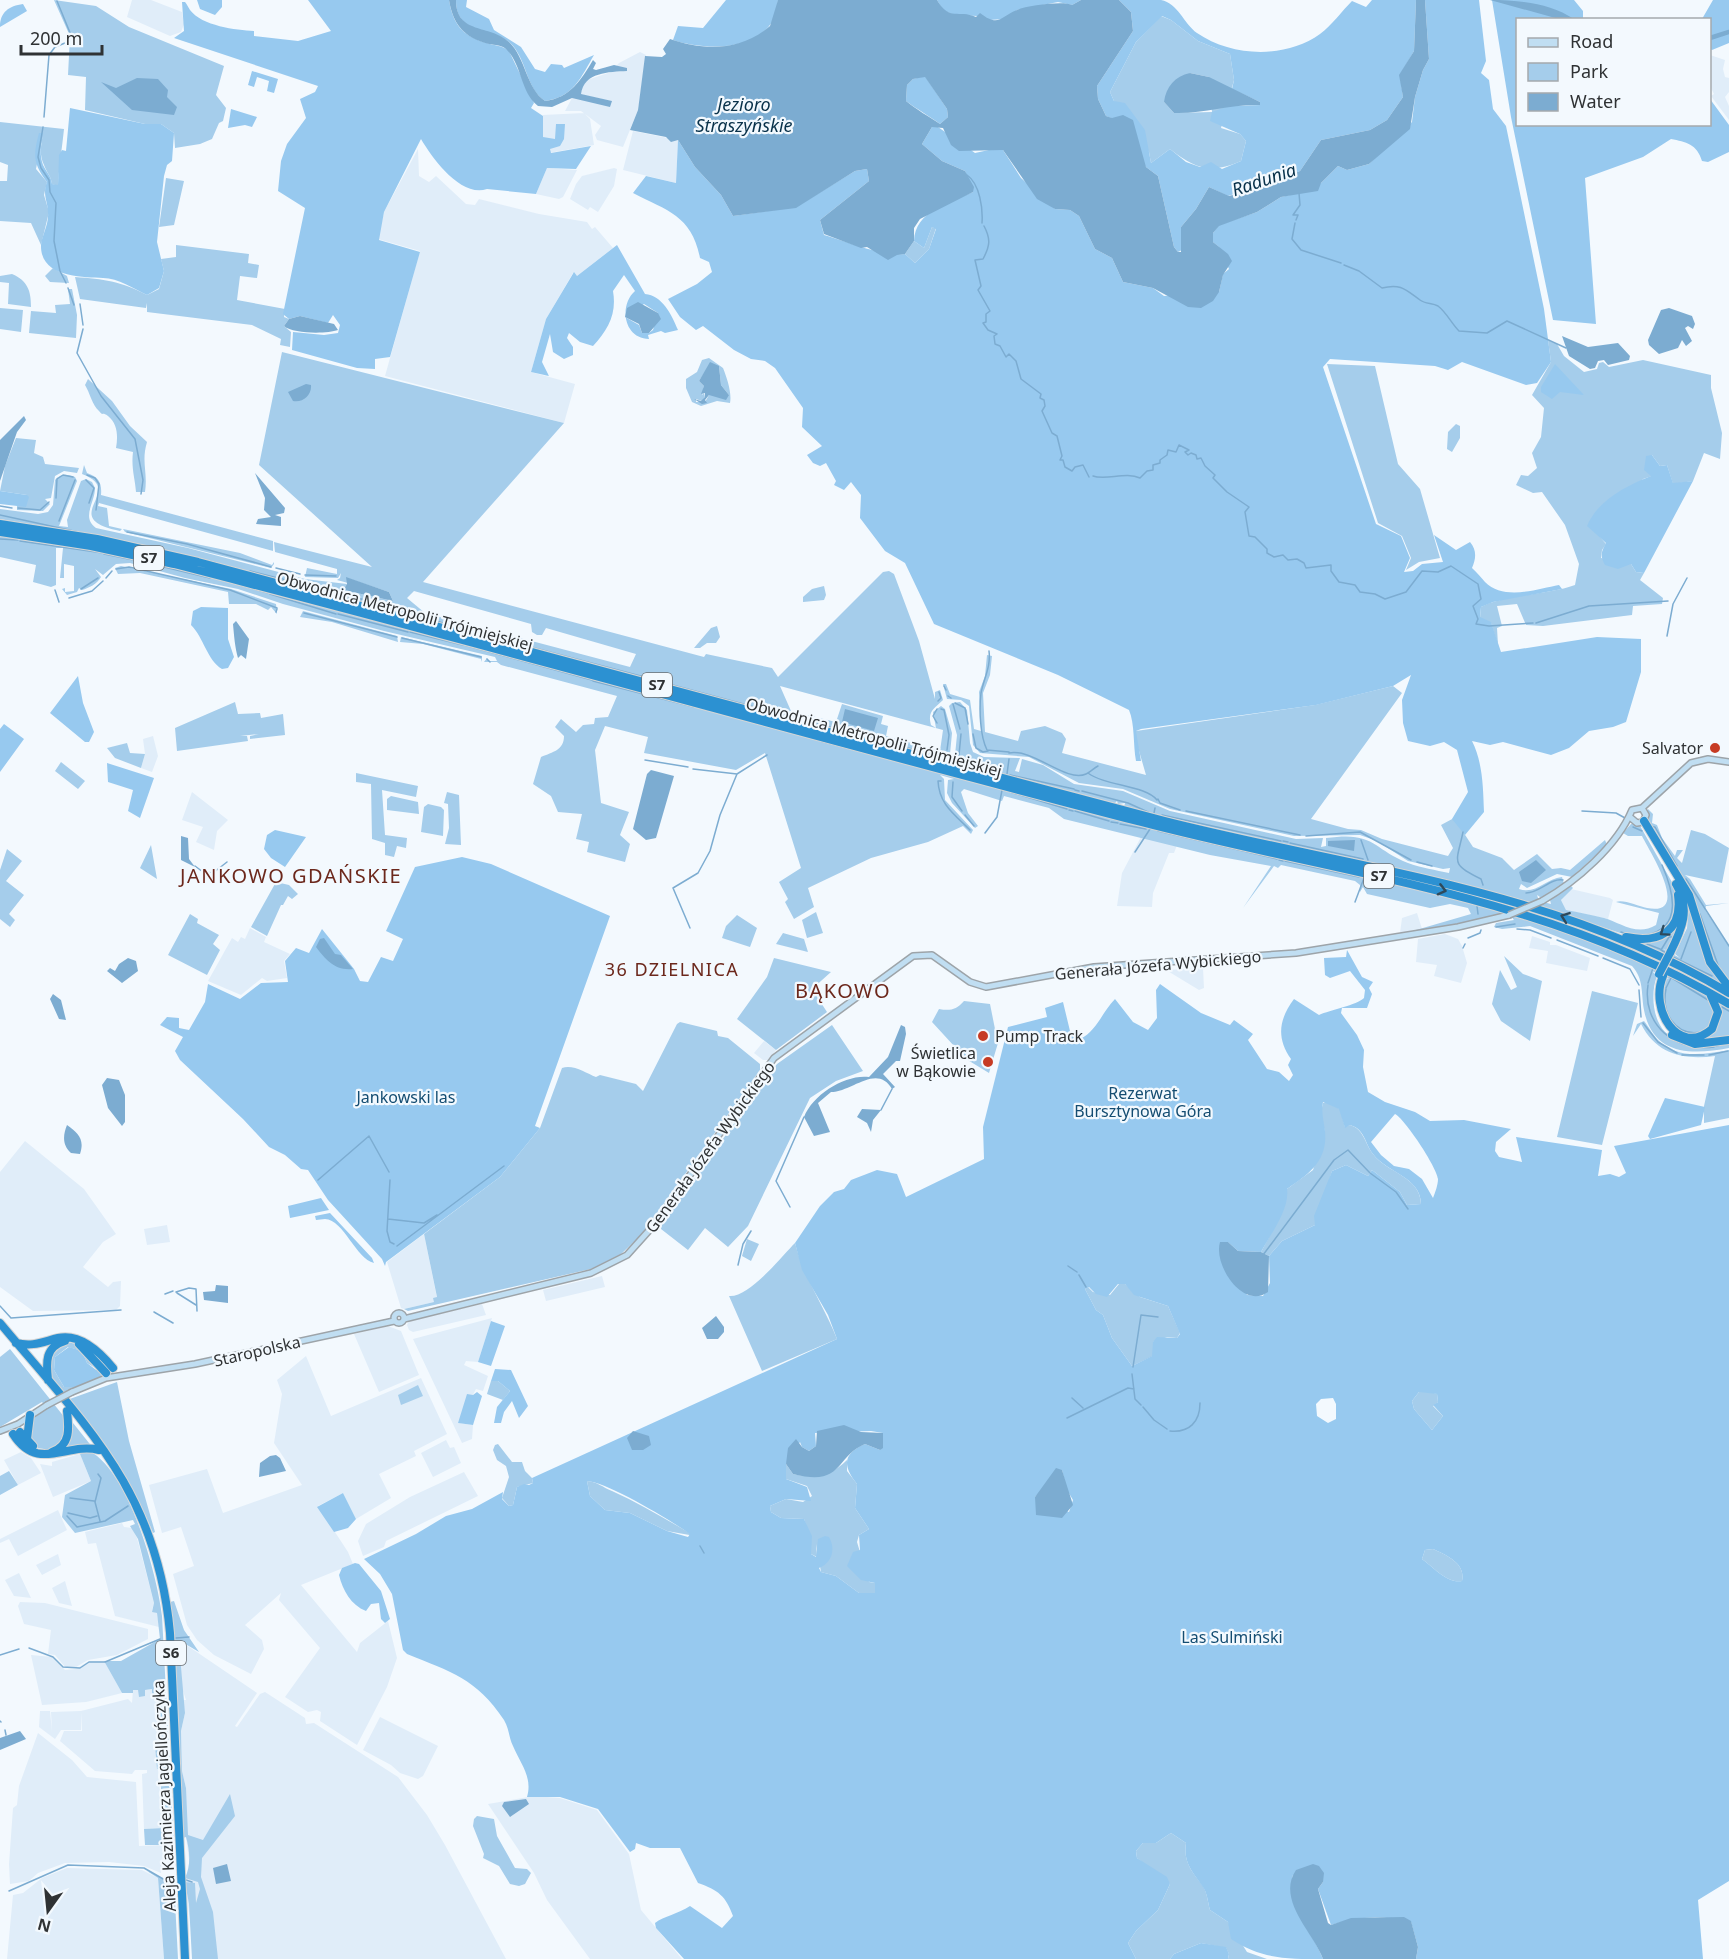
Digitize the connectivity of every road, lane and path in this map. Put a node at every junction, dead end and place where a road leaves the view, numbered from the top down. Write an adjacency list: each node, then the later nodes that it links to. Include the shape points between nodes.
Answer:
1 (0, 524): 4 (highway, Obwodnica Metropolii Trójmiejskiej / S7, via 97,539 198,562)
2 (0, 532): 4 (highway, Obwodnica Metropolii Trójmiejskiej / S7, via 91,546 185,567)
3 (1729, 762): 5 (main road, Generała Józefa Wybickiego, via 1708,759 1691,763)
4 (1117, 812): 8 (highway, Obwodnica Metropolii Trójmiejskiej / S7, one-way to 4, via 1465,887); 12 (highway, Obwodnica Metropolii Trójmiejskiej / S7, one-way to 12, via 1219,841 1515,910 1618,947)
5 (1639, 817): 6 (highway); 7 (highway); 16 (main road, Generała Józefa Wybickiego, bridge, via 1625,826 1582,871 1542,901 1509,915 1311,951 1065,970 994,987 970,982 932,955 913,956 774,1058 649,1232 627,1255 591,1273 403,1317 400,1323)
6 (1675, 881): 8 (highway, one-way to 8, via 1679,907 1669,931 1650,939); 9 (highway, via 1685,914)
7 (1684, 887): 9 (highway, via 1688,920); 11 (highway, via 1710,962)
8 (1610, 934): 13 (highway, Obwodnica Metropolii Trójmiejskiej / S7)
9 (1671, 954): 10 (highway, bridge)
10 (1661, 975): 12 (highway, via 1661,1013 1671,1028 1684,1036 1701,1036 1717,1022 1718,1008); 15 (highway, via 1655,986 1654,1004 1666,1030 1695,1044)
11 (1729, 987)
12 (1706, 991): 14 (highway, Obwodnica Metropolii Trójmiejskiej / S7)
13 (1729, 993)
14 (1729, 1005)
15 (1729, 1040)
16 (394, 1319): 21 (main road, Staropolska, via 208,1362)
17 (0, 1323): 19 (highway, Aleja Kazimierza Jagiellończyka / S6)
18 (0, 1330): 25 (highway, Aleja Kazimierza Jagiellończyka / S6)
19 (16, 1343): 20 (highway, via 32,1346 76,1338); 24 (highway, Aleja Kazimierza Jagiellończyka / S6)
20 (115, 1368): 21 (main road, Staropolska); 22 (main road); 23 (main road)
21 (130, 1373): 23 (main road, Staropolska)
22 (106, 1375): 23 (main road, Staropolska); 24 (highway, via 82,1346 66,1340 48,1354); 26 (main road, bridge)
23 (117, 1377)
24 (48, 1381): 31 (highway, Aleja Kazimierza Jagiellończyka / S6, via 127,1484 144,1517 160,1565 170,1633)
25 (67, 1411): 29 (highway, via 69,1432 60,1448 43,1452); 30 (highway, Aleja Kazimierza Jagiellończyka / S6)
26 (30, 1415): 27 (main road); 29 (highway)
27 (15, 1429): 28 (main road); 29 (highway); 30 (highway, via 26,1446 43,1455 82,1447)
28 (0, 1431)
29 (27, 1439)
30 (99, 1450): 31 (highway, Aleja Kazimierza Jagiellończyka / S6, via 120,1480 140,1521 162,1599)
31 (183, 1959)

